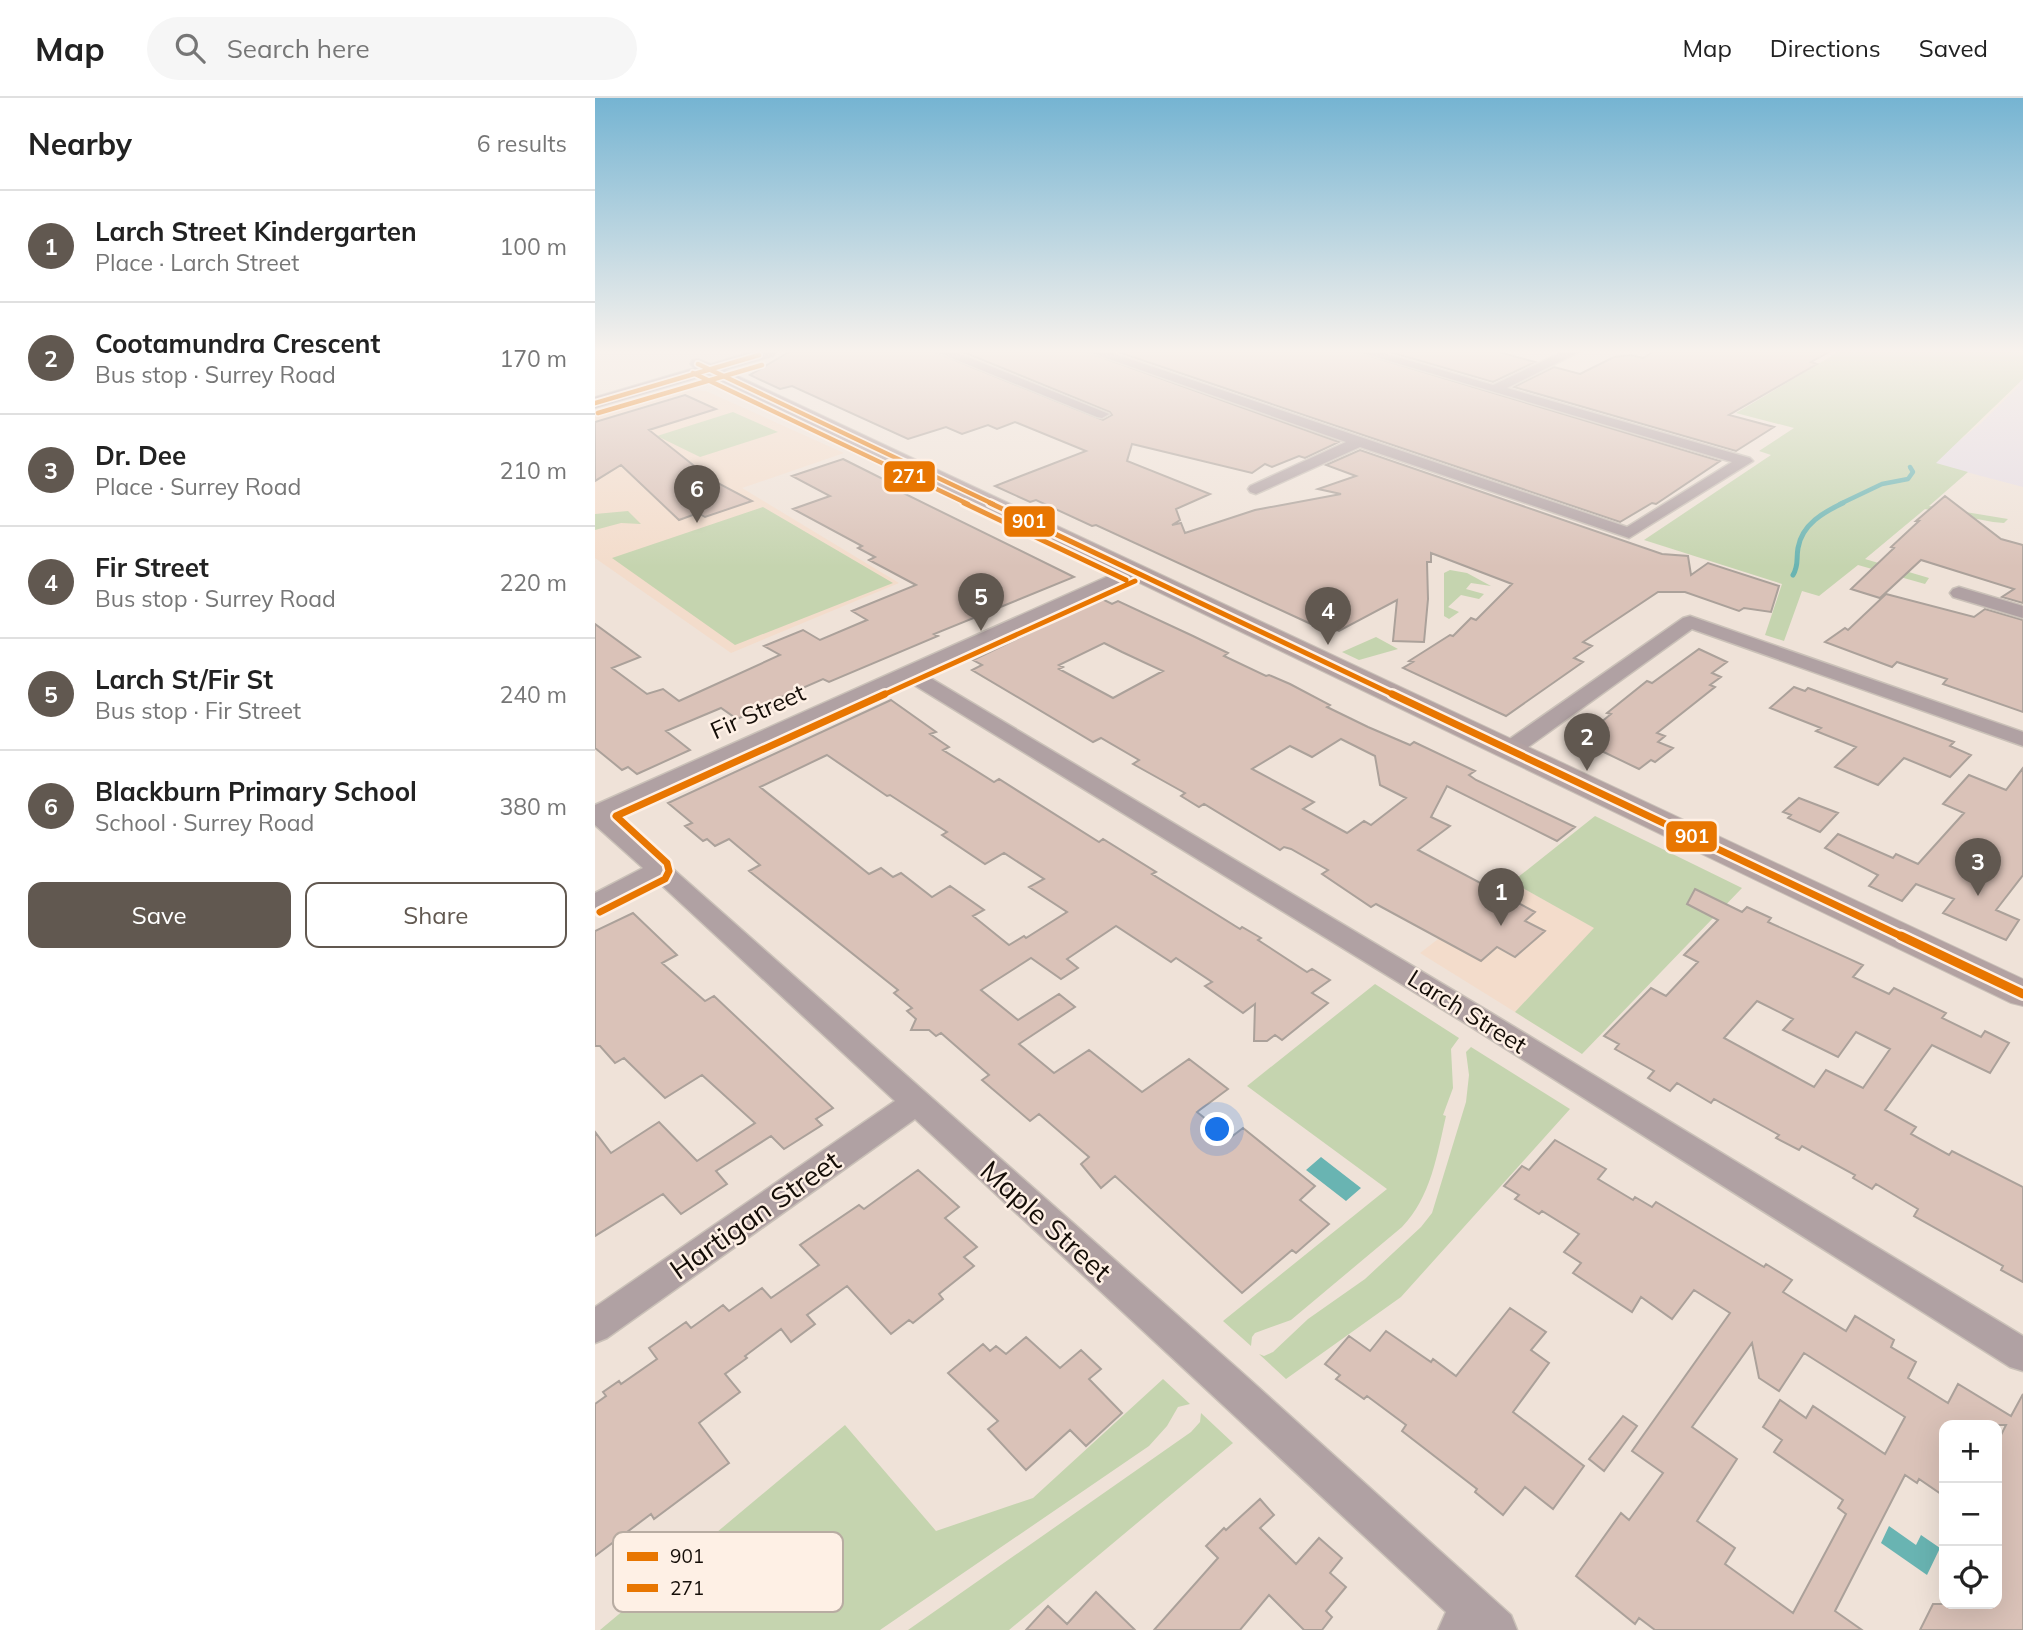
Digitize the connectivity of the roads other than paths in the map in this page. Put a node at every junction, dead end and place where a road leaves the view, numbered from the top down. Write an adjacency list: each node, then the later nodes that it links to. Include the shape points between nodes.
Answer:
1 (820, 423): 6 (main road)
2 (1305, 423): 4 (street)
3 (1615, 423): 4 (street, via 1745,461 1629,533)
4 (1359, 442): 5 (street)
5 (1256, 489)
6 (1131, 571): 9 (street, Fir Street); 11 (main road)
7 (1958, 593): 8 (street)
8 (2023, 612)
9 (908, 673): 12 (street, Fir Street); 18 (street, Larch Street, via 1466,1010)
10 (2023, 740): 11 (street, via 1690,622)
11 (1509, 751): 15 (main road)
12 (596, 812): 13 (street, Maple Street)
13 (659, 870): 14 (street); 16 (street, Maple Street)
14 (595, 903)
15 (2022, 992)
16 (915, 1103): 17 (street, Hartigan Street); 19 (street, Maple Street, via 1224,1380)
17 (595, 1327)
18 (2023, 1355)
19 (1476, 1623)

